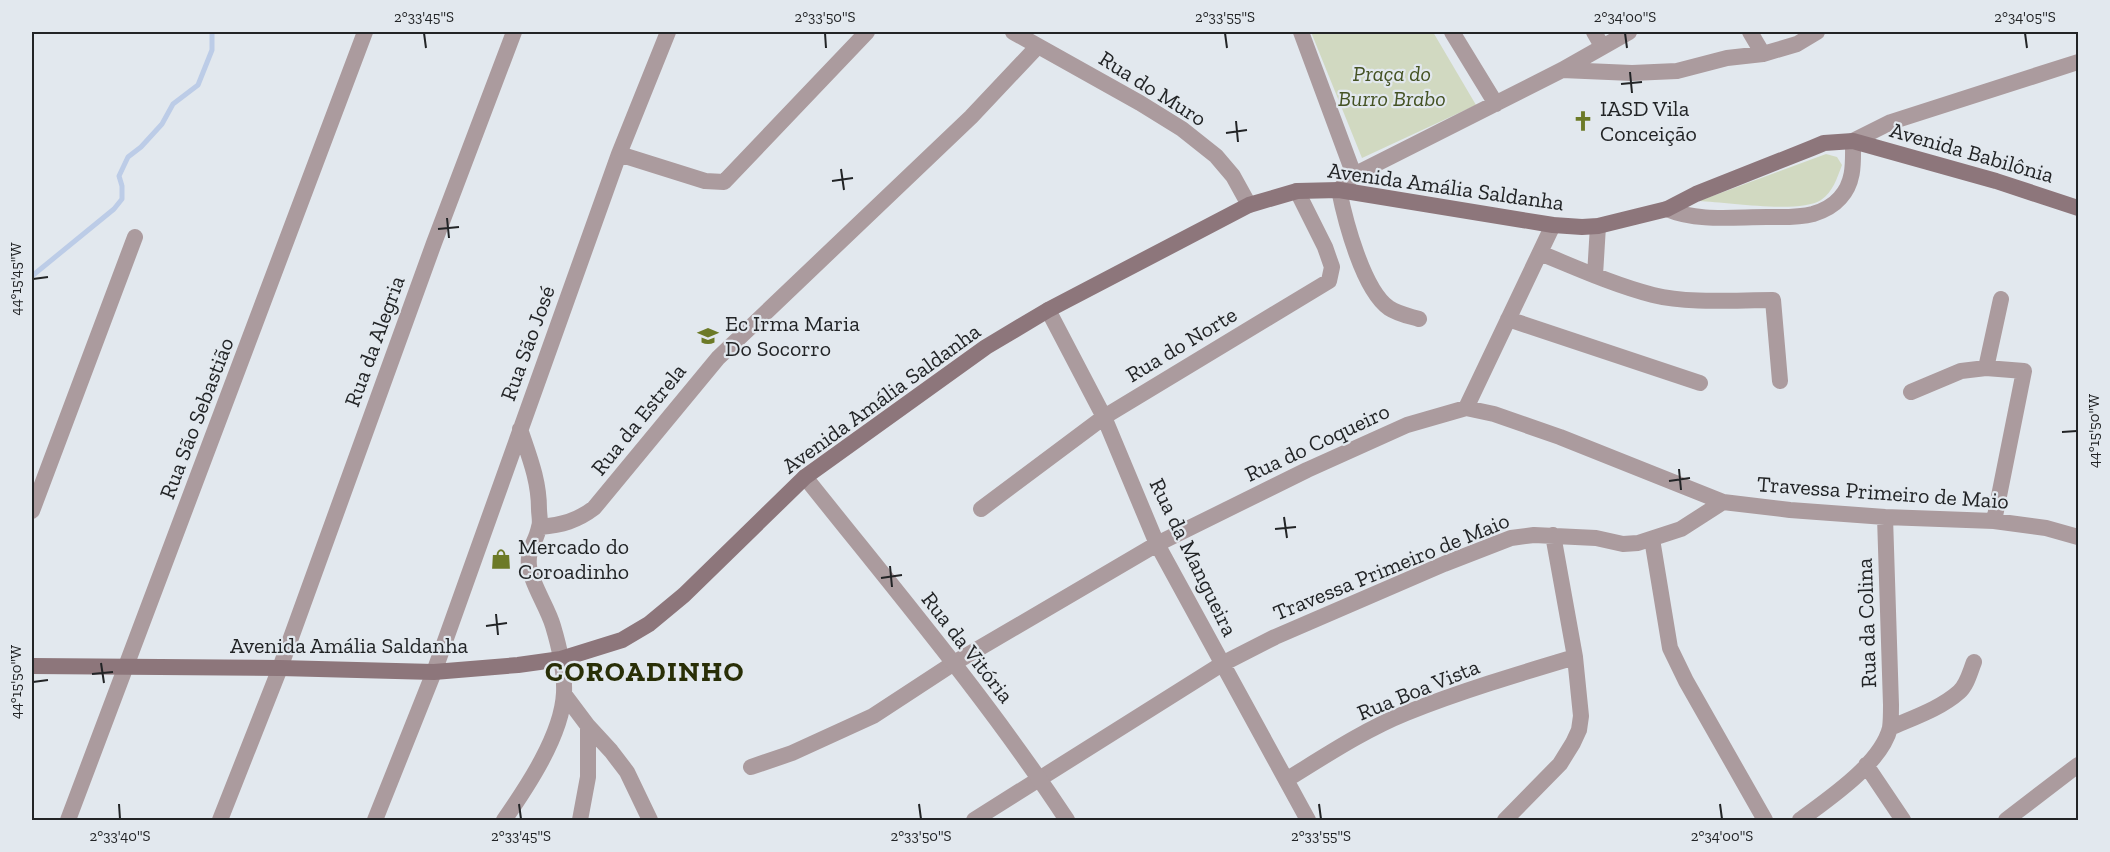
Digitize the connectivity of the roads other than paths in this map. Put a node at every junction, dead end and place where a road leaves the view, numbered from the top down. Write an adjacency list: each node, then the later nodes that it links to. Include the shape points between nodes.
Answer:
1 (365, 32): 58 (street, Rua São Sebastião)
2 (514, 32): 59 (street, Rua da Alegria)
3 (668, 32): 18 (street, Rua São José)
4 (867, 32): 18 (street, via 724,182 705,182)
5 (1013, 32): 12 (street, Rua do Muro)
6 (1300, 32): 19 (street)
7 (1452, 32): 16 (street)
8 (1629, 32): 11 (street)
9 (1750, 32): 13 (street)
10 (1817, 32): 13 (street, via 1797,44)
11 (1598, 39): 15 (street)
12 (1038, 46): 22 (street, Rua do Muro, via 1182,129 1216,156); 47 (street, Rua da Estrela, via 971,117 718,358 594,508 580,519)
13 (1763, 54): 15 (street, via 1727,58 1677,71)
14 (2079, 62): 17 (street, Avenida Amália Saldanha, via 1891,123)
15 (1562, 70): 16 (street)
16 (1496, 104): 19 (street)
17 (1853, 141): 23 (main road, Avenida Babilônia); 24 (main road, Avenida Amália Saldanha, via 1812,148); 24 (street, Avenida Amália Saldanha, via 1852,177 1847,189 1828,208 1812,214 1718,218)
18 (619, 154): 40 (street, Rua São José)
19 (1354, 174): 20 (street)
20 (1339, 190): 21 (main road, Avenida Amália Saldanha); 25 (main road, Avenida Amália Saldanha); 32 (street, via 1355,251 1378,298 1389,308)
21 (1297, 191): 22 (main road, Avenida Amália Saldanha); 39 (street, Rua do Norte, via 1325,247 1332,267 1329,281)
22 (1249, 205): 31 (main road, Avenida Amália Saldanha)
23 (2079, 208)
24 (1667, 209): 26 (main road, Avenida Amália Saldanha)
25 (1553, 225): 26 (main road, Avenida Amália Saldanha); 28 (street)
26 (1598, 226): 29 (street)
27 (135, 237): 44 (street)
28 (1540, 253): 29 (street); 33 (street)
29 (1595, 275): 35 (street, via 1676,299 1773,300)
30 (2001, 299): 34 (street)
31 (1048, 310): 39 (street, Rua da Mangueira); 41 (main road, Avenida Amália Saldanha, via 986,347)
32 (1419, 319)
33 (1508, 319): 36 (street); 38 (street)
34 (1986, 368): 37 (street, via 1961,371); 46 (street, via 2024,370)
35 (1780, 381)
36 (1700, 382)
37 (1911, 392)
38 (1466, 408): 42 (street, Rua do Coqueiro, via 1560,437); 51 (street, Rua do Coqueiro, via 1407,425)
39 (1104, 417): 43 (street, Rua do Norte); 51 (street, Rua da Mangueira)
40 (520, 429): 47 (street, via 536,474); 60 (street, Rua São José)
41 (805, 477): 53 (main road, Avenida Amália Saldanha, via 650,624 622,640); 55 (street, Rua da Vitória)
42 (1723, 502): 45 (street, Travessa Primeiro de Maio); 50 (street, Travessa Primeiro de Maio, via 1681,529)
43 (981, 509)
44 (32, 511)
45 (1885, 517): 46 (street, Travessa Primeiro de Maio); 63 (street, Rua da Colina)
46 (1994, 521): 49 (street, Travessa Primeiro de Maio)
47 (540, 527): 53 (street, via 528,554 529,570 548,610)
48 (1553, 535): 50 (street, Travessa Primeiro de Maio, via 1623,544); 52 (street); 56 (street, Travessa Primeiro de Maio, via 1511,538 1444,564)
49 (2079, 537)
50 (1652, 539): 79 (street, via 1671,648)
51 (1157, 544): 55 (street, Rua do Coqueiro); 56 (street, Rua da Mangueira)
52 (1575, 657): 68 (street, Rua Boa Vista, via 1405,714 1348,742); 78 (street, via 1581,716 1574,743 1560,764)
53 (561, 659): 60 (main road, Avenida Amália Saldanha); 61 (street)
54 (1974, 662): 63 (street, via 1959,692)
55 (954, 663): 66 (street, Rua do Coqueiro, via 873,717); 67 (street, Rua da Vitória)
56 (1222, 664): 67 (street, Travessa Primeiro de Maio); 68 (street, Rua da Mangueira)
57 (32, 666): 58 (main road, Avenida Amália Saldanha)
58 (126, 667): 59 (main road, Avenida Amália Saldanha); 69 (street, Rua São Sebastião)
59 (280, 668): 60 (main road, Avenida Amália Saldanha); 70 (street, Rua da Alegria)
60 (434, 672): 71 (street, Rua São José)
61 (564, 694): 62 (street); 72 (street, via 555,733 530,782)
62 (588, 726): 73 (street, via 588,777); 74 (street, via 627,772)
63 (1890, 728): 64 (street, Rua da Colina)
64 (1866, 765): 80 (street, Rua da Colina, via 1852,781); 81 (street)
65 (2079, 765): 82 (street)
66 (751, 767)
67 (1040, 780): 75 (street, Travessa Primeiro de Maio); 76 (street, Rua da Vitória)
68 (1286, 780): 77 (street, Rua da Mangueira)
69 (68, 820)
70 (220, 820)
71 (375, 820)
72 (504, 820)
73 (580, 820)
74 (650, 820)
75 (974, 820)
76 (1067, 820)
77 (1308, 820)
78 (1505, 820)
79 (1765, 820)
80 (1800, 820)
81 (1903, 820)
82 (2006, 820)

